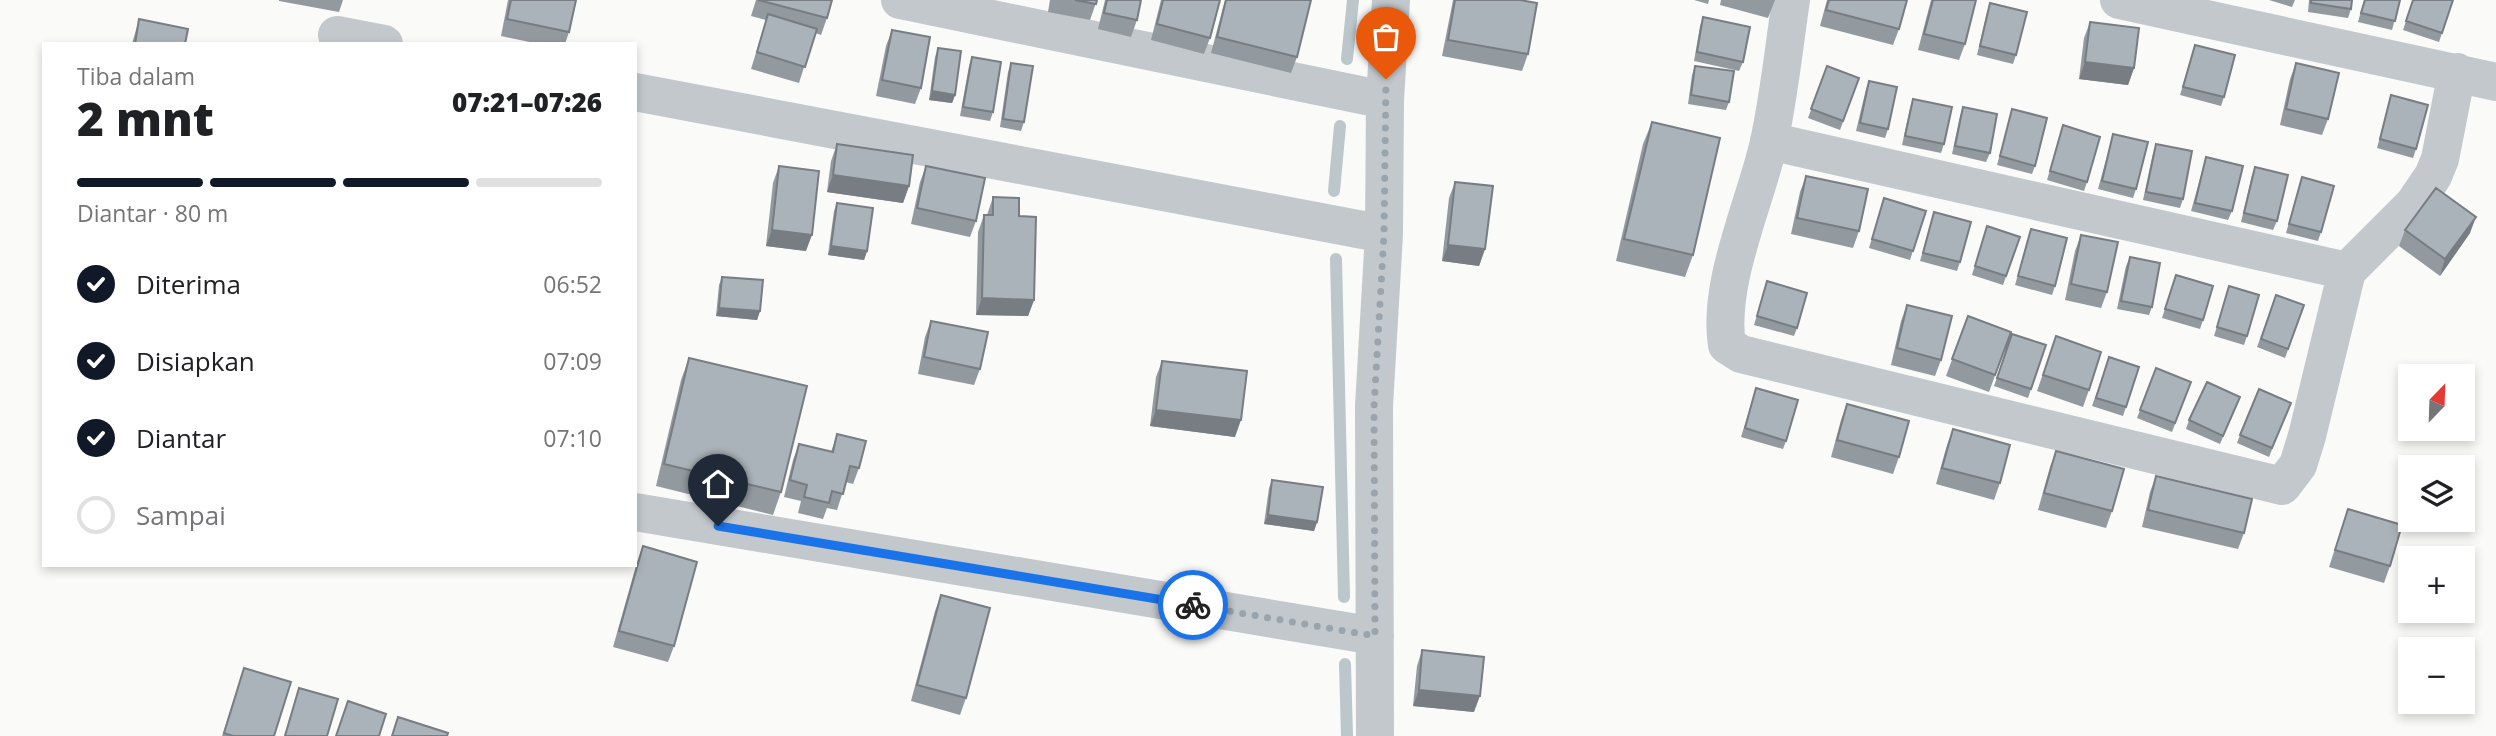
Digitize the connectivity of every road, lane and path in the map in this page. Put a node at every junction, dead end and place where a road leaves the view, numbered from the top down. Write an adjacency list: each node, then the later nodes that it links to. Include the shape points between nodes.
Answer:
1 (900, 0): 10 (street)
2 (1391, 0): 10 (street)
3 (1791, 0): 11 (street)
4 (2119, 0): 7 (street)
5 (337, 35): 6 (street)
6 (374, 42)
7 (2457, 72): 8 (street); 13 (street, via 2433,176 2414,204)
8 (2496, 82)
9 (637, 92): 12 (street)
10 (1385, 100): 12 (street)
11 (1769, 141): 13 (street); 13 (street, via 1732,277 1724,323 1727,345 1741,354 2282,486 2298,465 2307,436)
12 (1384, 234): 15 (street, via 1374,407)
13 (2347, 271)
14 (637, 512): 15 (street)
15 (1375, 636): 16 (street)
16 (1376, 736)

